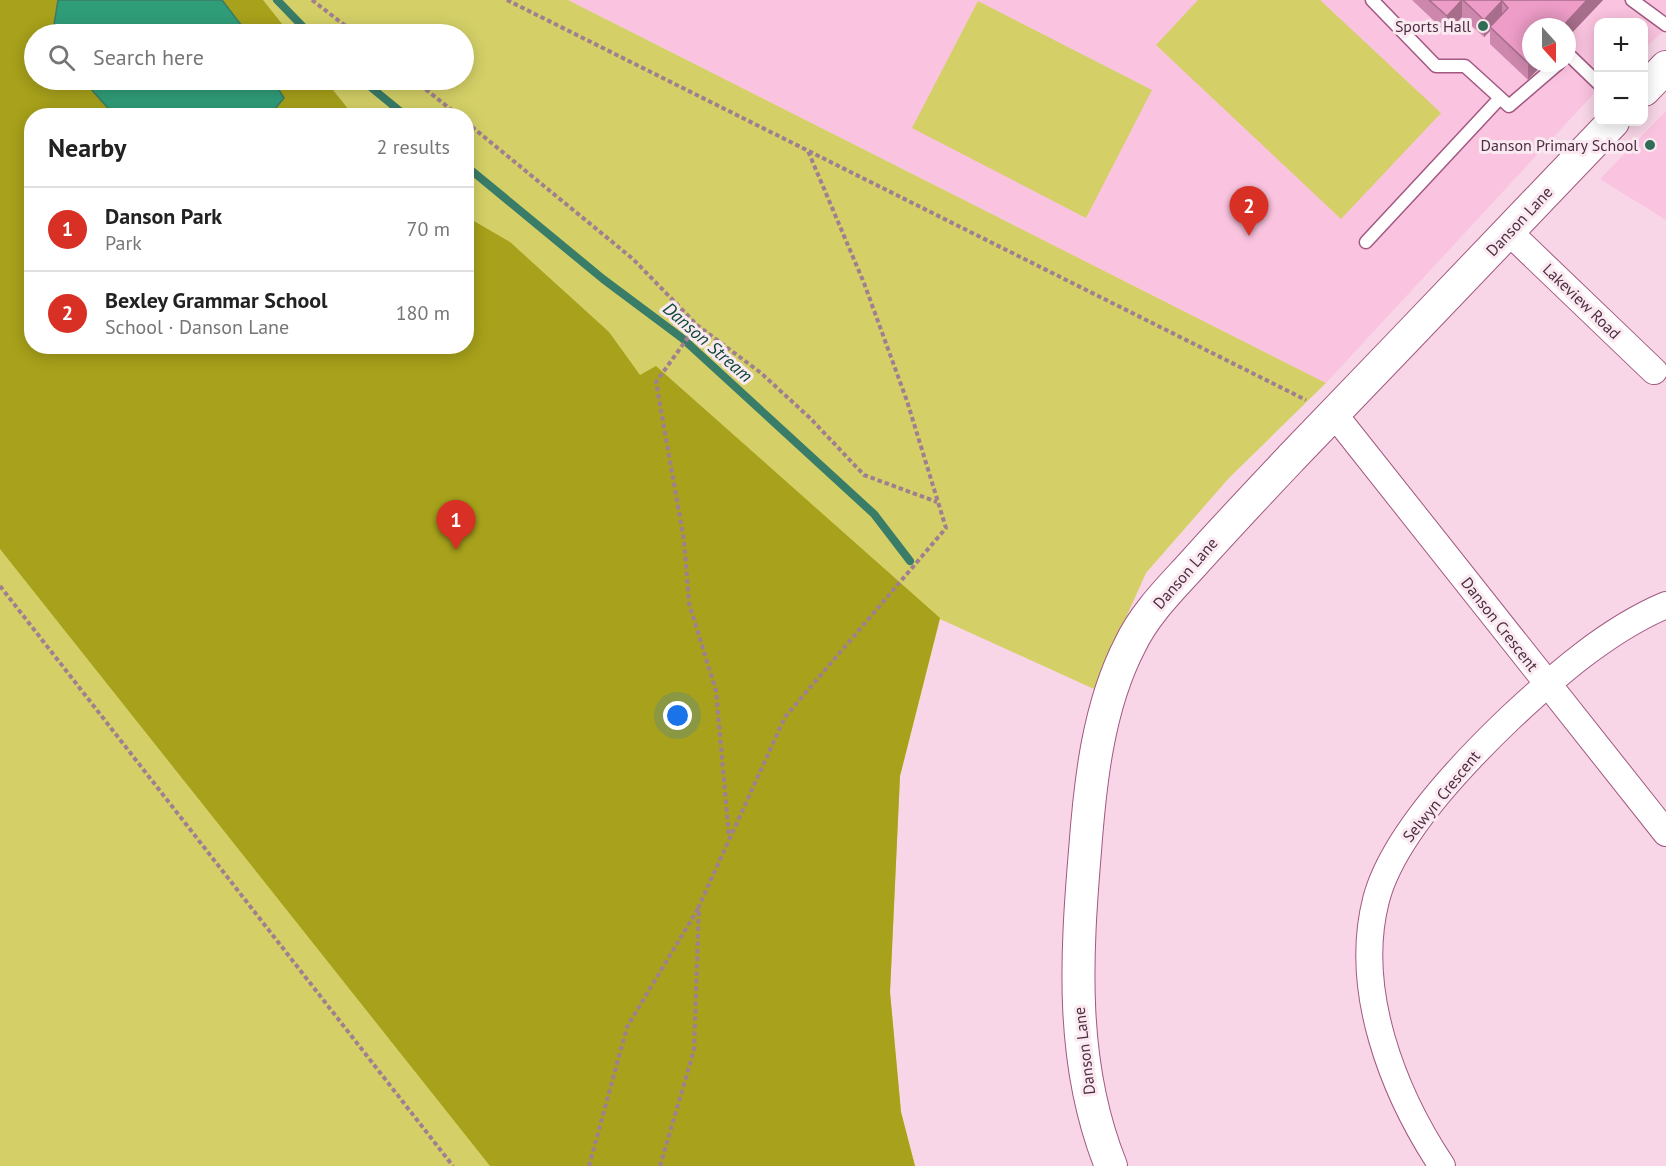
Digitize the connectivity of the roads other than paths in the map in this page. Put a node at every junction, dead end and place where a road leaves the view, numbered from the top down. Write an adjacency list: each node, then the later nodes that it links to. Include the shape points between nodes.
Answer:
1 (1372, 0): 9 (lane, via 1436,66 1465,66)
2 (1632, 0): 3 (lane)
3 (1666, 25)
4 (1576, 62): 7 (lane)
5 (1666, 67): 8 (street)
6 (1549, 72): 9 (lane, via 1509,106)
7 (1594, 78)
8 (1648, 86)
9 (1500, 98): 12 (lane)
10 (1609, 126): 11 (street, Danson Lane)
11 (1509, 232): 13 (street, Lakeview Road); 14 (street, Danson Lane)
12 (1366, 242)
13 (1654, 371)
14 (1334, 414): 16 (street, Danson Crescent); 18 (street, Danson Lane, via 1158,602 1130,644 1114,685 1097,747 1078,935 1078,1008 1084,1066 1089,1099)
15 (1666, 605): 16 (street, Selwyn Crescent, via 1597,645)
16 (1547, 683): 17 (street, Danson Crescent); 19 (street, Selwyn Crescent, via 1481,746 1425,810 1395,854 1376,899 1370,945 1371,984 1378,1020 1409,1107)
17 (1666, 833)
18 (1111, 1166)
19 (1442, 1166)

